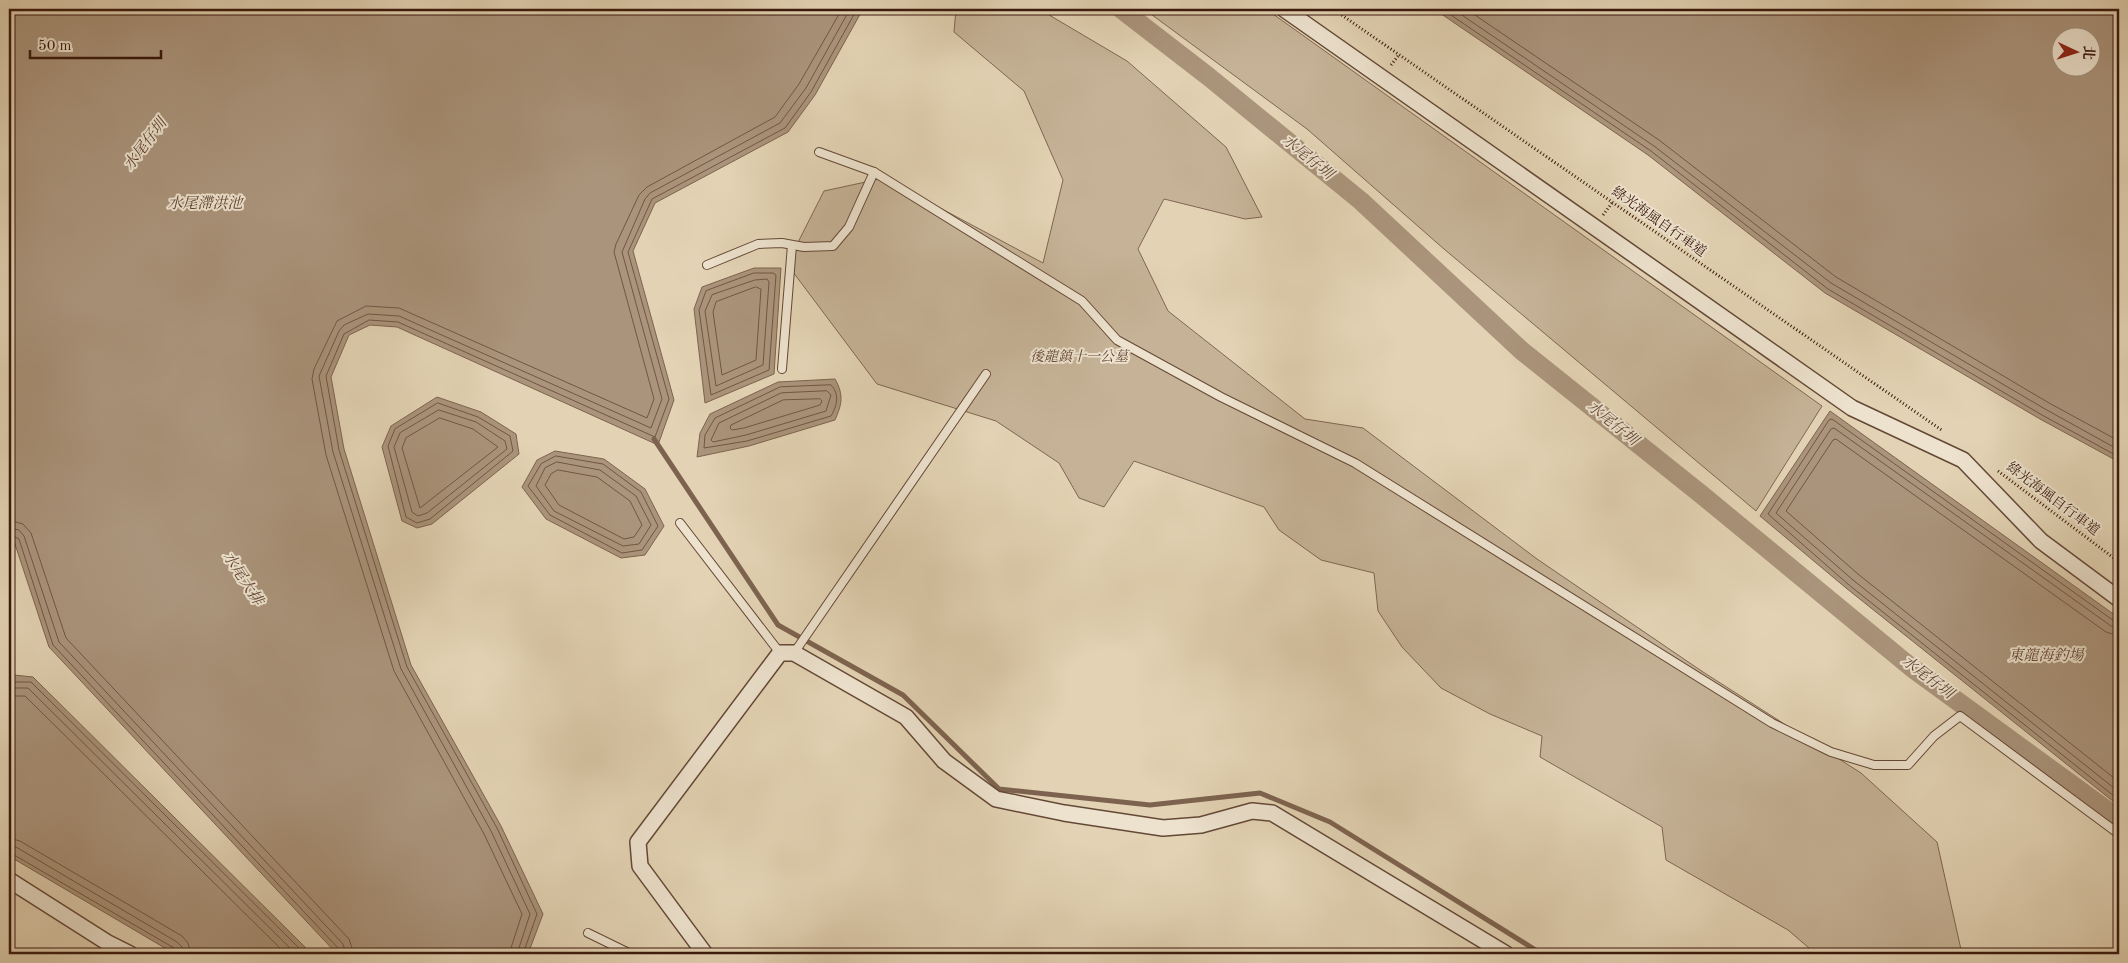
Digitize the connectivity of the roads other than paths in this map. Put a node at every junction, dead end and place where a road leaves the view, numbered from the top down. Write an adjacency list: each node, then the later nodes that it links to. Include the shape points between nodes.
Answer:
1 (1284, 9): 9 (street, via 1844,402 1963,460 2041,542)
2 (819, 152): 3 (lane)
3 (874, 172): 4 (lane, via 849,227 833,246); 11 (lane, via 1082,301 1117,340 1221,397 1355,463 1772,723 1831,752 1874,765 1908,766 1934,736 1960,716)
4 (792, 245): 5 (lane, via 758,244); 6 (lane)
5 (707, 265)
6 (782, 369)
7 (986, 374): 10 (lane, via 808,632)
8 (680, 523): 10 (lane)
9 (2119, 599)
10 (791, 650): 16 (street, via 638,842 640,866); 17 (street, via 906,717 944,761 996,799 1163,828 1201,825 1252,811 1272,813)
11 (2119, 834)
12 (9, 880): 14 (street)
13 (588, 933): 15 (lane)
14 (130, 954)
15 (631, 954)
16 (705, 954)
17 (1506, 954)

